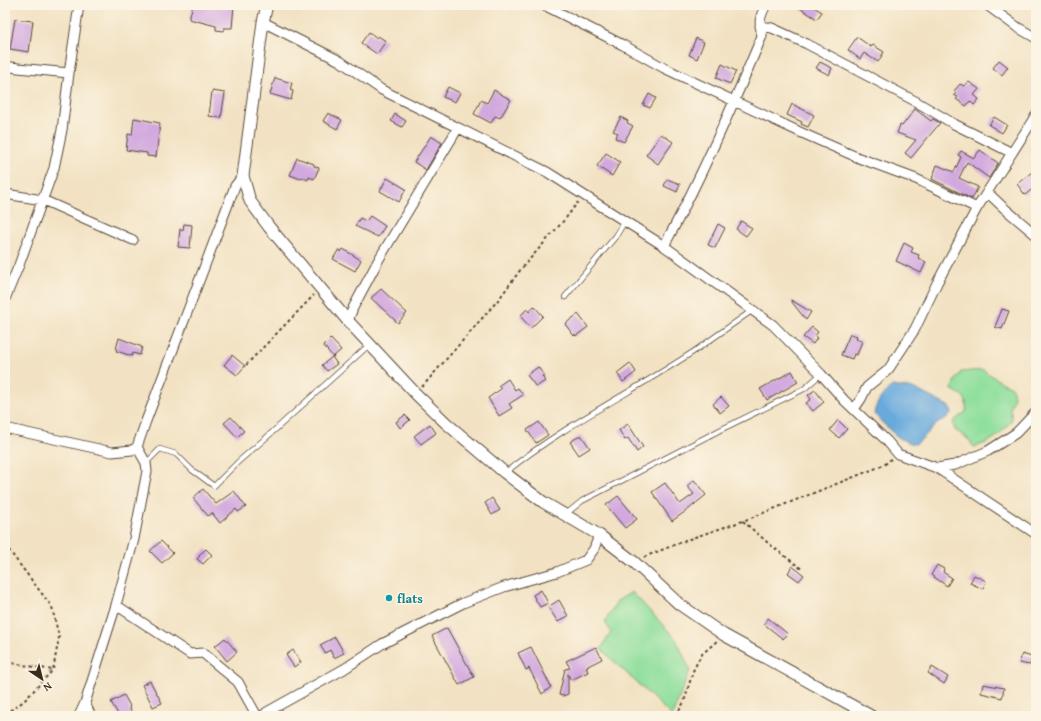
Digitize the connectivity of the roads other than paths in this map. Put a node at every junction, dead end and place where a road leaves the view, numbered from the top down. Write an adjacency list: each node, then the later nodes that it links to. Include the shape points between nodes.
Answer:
1 (79, 5): 10 (street)
2 (267, 5): 6 (street)
3 (544, 5): 11 (street)
4 (766, 5): 7 (street, via 760,16)
5 (987, 5): 8 (street)
6 (263, 22): 13 (street, via 340,61 382,90); 15 (street)
7 (760, 26): 11 (street, via 762,36); 14 (street, via 772,28 807,44)
8 (1036, 38)
9 (5, 66): 10 (street)
10 (69, 74): 18 (street, via 62,130 54,168)
11 (734, 102): 19 (street, via 859,158 916,179); 23 (street, via 695,188)
12 (1036, 114): 14 (street)
13 (458, 128): 20 (street, via 547,172); 27 (street, via 379,259)
14 (1012, 153): 16 (street)
15 (243, 176): 27 (street, via 250,200 269,227); 33 (street, via 235,186)
16 (987, 192): 19 (street); 21 (street)
17 (5, 194): 18 (street)
18 (43, 200): 22 (street); 25 (street)
19 (977, 208): 30 (street, via 915,329 888,370 867,387)
20 (625, 221): 23 (street); 24 (lane, via 616,236)
21 (1036, 235)
22 (133, 240)
23 (664, 246): 26 (street)
24 (565, 298)
25 (5, 299)
26 (753, 310): 29 (street, via 772,325); 36 (lane, via 696,350 536,449)
27 (348, 321): 28 (street)
28 (369, 345): 34 (lane, via 214,486 176,454 160,449); 36 (street, via 446,423)
29 (821, 374): 30 (street); 37 (lane, via 804,389 582,501)
30 (854, 409): 35 (street, via 898,454)
31 (1036, 412): 35 (street, via 1016,433 988,451 955,465)
32 (5, 428): 33 (street, via 112,452)
33 (137, 447): 34 (street)
34 (146, 463): 40 (street, via 147,471 134,539)
35 (937, 468): 38 (street)
36 (505, 473): 37 (street)
37 (564, 515): 39 (street)
38 (1036, 534)
39 (598, 535): 45 (street, via 594,549 586,560 463,603 382,644); 46 (street, via 634,562 679,604 724,635)
40 (116, 605): 41 (street); 44 (street, via 190,654 203,653 238,682)
41 (85, 703): 42 (street); 43 (street)
42 (79, 716)
43 (92, 716)
44 (257, 716)
45 (263, 716)
46 (871, 716)

